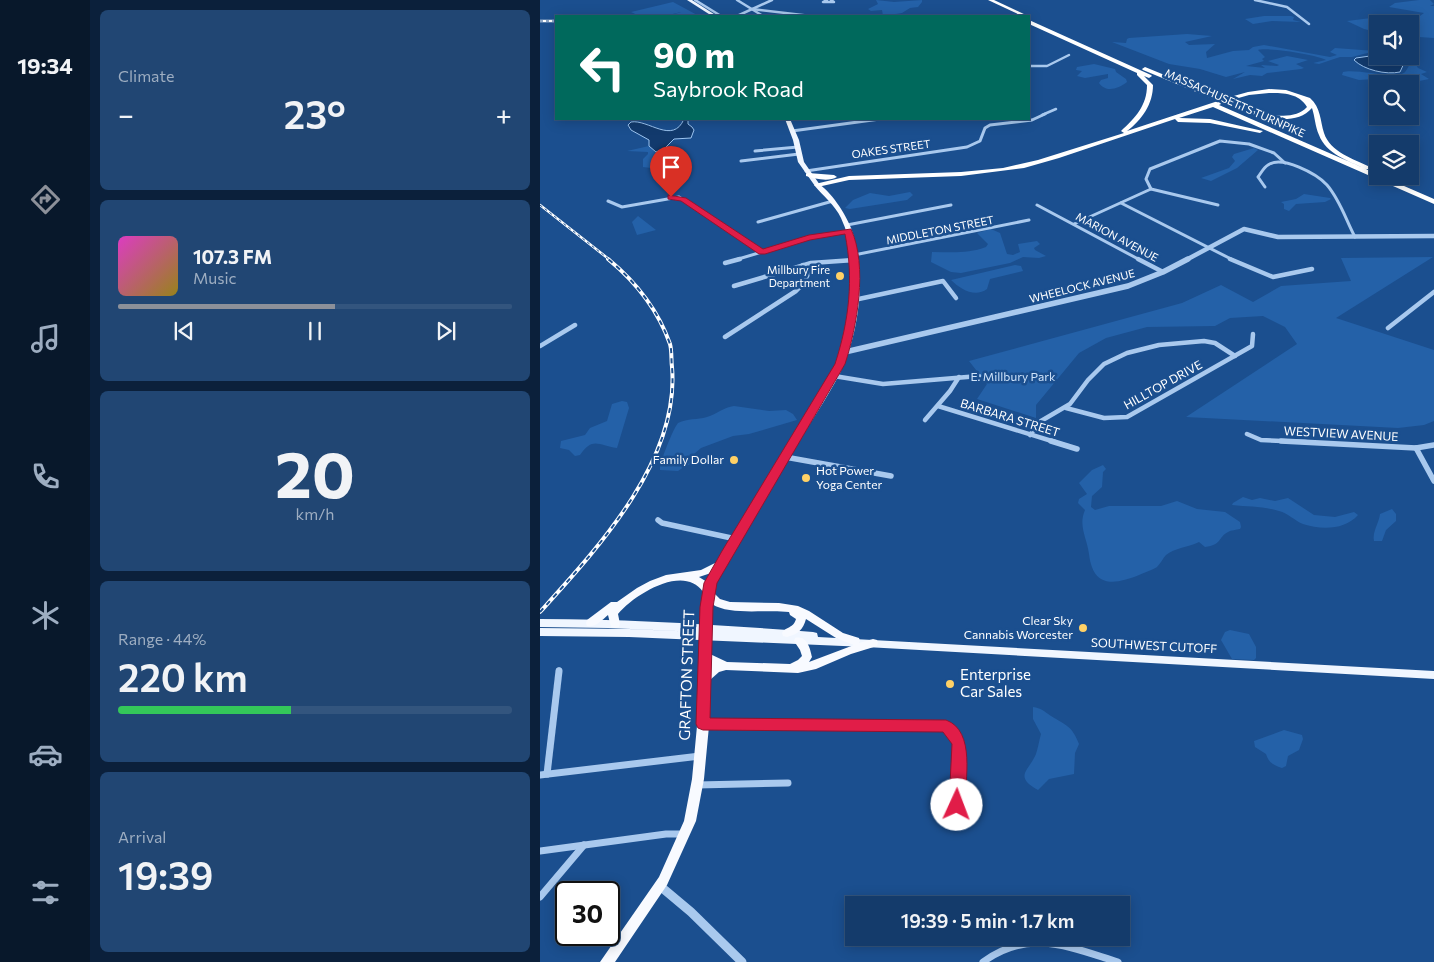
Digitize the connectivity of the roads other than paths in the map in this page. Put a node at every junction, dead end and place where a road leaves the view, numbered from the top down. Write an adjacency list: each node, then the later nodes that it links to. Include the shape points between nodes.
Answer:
1 (689, 0): 11 (main road)
2 (695, 0): 12 (street)
3 (737, 0): 10 (street)
4 (772, 0): 10 (street)
5 (827, 0): 6 (street, via 823,2 835,2)
6 (831, 0)
7 (980, 0): 16 (highway)
8 (990, 0): 17 (highway, MASSACHUSETTS TURNPIKE)
9 (1255, 0): 20 (street, via 1286,7)
10 (752, 9): 13 (street); 14 (street); 15 (street)
11 (713, 15)
12 (719, 15)
13 (739, 15)
14 (761, 15)
15 (803, 15)
16 (1015, 15)
17 (1023, 15)
18 (1030, 18): 21 (highway, MASSACHUSETTS TURNPIKE)
19 (1030, 22): 21 (highway, MASSACHUSETTS TURNPIKE)
20 (1309, 24)
21 (1086, 44): 23 (highway, MASSACHUSETTS TURNPIKE); 25 (highway, MASSACHUSETTS TURNPIKE)
22 (1069, 55): 24 (street, via 1046,66)
23 (1110, 58): 33 (highway, via 1142,77 1150,88 1138,120); 38 (highway, MASSACHUSETTS TURNPIKE)
24 (1030, 66)
25 (1145, 69): 26 (highway, via 1259,114 1295,116 1307,112 1310,107 1299,96 1277,91); 40 (highway, MASSACHUSETTS TURNPIKE)
26 (1230, 98): 27 (highway); 40 (highway, via 1266,89 1306,98 1316,108 1322,136 1328,144)
27 (1202, 108): 31 (highway); 33 (highway)
28 (1056, 109): 41 (street, OAKES STREET, via 1032,120 990,125 985,128 984,137 967,147)
29 (787, 120): 32 (main road)
30 (873, 120): 32 (street)
31 (1152, 125): 38 (highway, via 1188,120 1226,123 1270,134); 43 (highway, via 1051,159 1013,168 852,178)
32 (792, 131): 34 (main road)
33 (1110, 137): 42 (highway, via 1013,166)
34 (798, 147): 35 (street); 36 (main road)
35 (755, 151)
36 (799, 154): 37 (street); 41 (main road)
37 (741, 161)
38 (1340, 161): 50 (highway, MASSACHUSETTS TURNPIKE)
39 (1285, 163): 45 (street, via 1266,166 1258,179); 46 (street, via 1274,153 1249,144 1220,141 1150,169 1146,176); 60 (street, via 1326,184)
40 (1368, 168)
41 (807, 173): 42 (highway, via 818,177); 43 (main road)
42 (842, 177): 43 (highway)
43 (817, 185): 49 (highway, GRAFTON STREET)
44 (1410, 185): 47 (highway)
45 (1265, 187)
46 (1151, 189): 51 (street); 53 (street)
47 (1434, 195)
48 (608, 201): 62 (street, via 622,206 679,197)
49 (833, 201): 56 (street); 58 (highway, GRAFTON STREET)
50 (1434, 202)
51 (1121, 203): 57 (street); 61 (street)
52 (1037, 205): 57 (street, MARION AVENUE)
53 (1218, 205)
54 (950, 206): 58 (street)
55 (1029, 220): 63 (street, MIDDLETON STREET)
56 (758, 222)
57 (1074, 224): 67 (street, MARION AVENUE)
58 (848, 228): 62 (street); 63 (highway, GRAFTON STREET)
59 (1434, 236): 60 (street, WHEELOCK AVENUE)
60 (1355, 237): 61 (street, WHEELOCK AVENUE, via 1274,236 1244,229)
61 (1208, 248): 66 (street, via 1273,277); 67 (street, WHEELOCK AVENUE)
62 (762, 252): 64 (street)
63 (854, 258): 65 (street, MIDDLETON STREET); 71 (highway, GRAFTON STREET)
64 (725, 263)
65 (803, 265): 68 (street, MIDDLETON STREET); 75 (street, via 808,274 800,287)
66 (1312, 270)
67 (1163, 272): 77 (street, WHEELOCK AVENUE, via 1118,288)
68 (734, 286)
69 (1434, 292): 73 (street)
70 (956, 298): 71 (street, via 943,281)
71 (854, 300): 77 (highway, GRAFTON STREET)
72 (575, 325): 76 (street)
73 (1388, 328)
74 (1254, 334): 78 (street, HILLTOP DRIVE, via 1252,346)
75 (725, 337)
76 (540, 346)
77 (845, 352): 79 (highway, GRAFTON STREET)
78 (1235, 356): 83 (street, HILLTOP DRIVE, via 1127,417 1104,418); 83 (street, via 1214,343 1204,341 1159,345 1127,353 1094,373)
79 (834, 376): 81 (street, via 883,384); 90 (highway, GRAFTON STREET)
80 (979, 376): 81 (street)
81 (959, 377): 82 (street)
82 (938, 406): 84 (street); 86 (street, BARBARA STREET)
83 (1066, 408): 86 (street, via 1044,418)
84 (925, 420)
85 (1247, 434): 88 (street, WESTVIEW AVENUE, via 1261,440)
86 (1030, 435): 89 (street, BARBARA STREET)
87 (1434, 445): 88 (street, WESTVIEW AVENUE)
88 (1416, 448): 92 (street)
89 (1077, 449)
90 (785, 457): 91 (street); 94 (highway, GRAFTON STREET)
91 (891, 476)
92 (1434, 481)
93 (658, 520): 94 (street)
94 (736, 539): 95 (highway, GRAFTON STREET)
95 (720, 564): 96 (highway, GRAFTON STREET); 99 (highway, via 697,574 646,584)
96 (708, 592): 97 (highway, GRAFTON STREET); 100 (highway, via 700,581 691,577 659,582 635,592 618,605 613,613); 103 (highway, via 713,600 727,605 798,610)
97 (706, 618): 102 (highway, via 723,607 796,613 801,618 799,626); 107 (highway, GRAFTON STREET)
98 (540, 623): 99 (main road, SOUTHWEST CUTOFF)
99 (590, 623): 100 (main road, SOUTHWEST CUTOFF)
100 (615, 624): 102 (main road, SOUTHWEST CUTOFF)
101 (540, 632): 104 (main road, SOUTHWEST CUTOFF)
102 (786, 634): 103 (main road, SOUTHWEST CUTOFF)
103 (844, 639): 105 (highway, SOUTHWEST CUTOFF)
104 (799, 641): 106 (main road, SOUTHWEST CUTOFF); 109 (highway, via 807,657 799,665)
105 (855, 641): 106 (main road, SOUTHWEST CUTOFF)
106 (873, 643): 109 (highway, via 805,668); 111 (main road, SOUTHWEST CUTOFF)
107 (706, 653): 108 (highway); 112 (highway, GRAFTON STREET)
108 (726, 666): 109 (highway); 112 (highway)
109 (789, 668)
110 (558, 670): 115 (street)
111 (1434, 675)
112 (705, 678): 113 (highway, GRAFTON STREET)
113 (703, 724): 114 (highway, GRAFTON STREET); 118 (street, via 946,726 953,732 960,749)
114 (700, 756): 115 (street); 117 (highway, GRAFTON STREET)
115 (543, 774)
116 (788, 784): 117 (street)
117 (697, 785): 119 (highway, GRAFTON STREET)
118 (957, 805)
119 (685, 834): 120 (street); 122 (highway, GRAFTON STREET)
120 (585, 845): 121 (street); 123 (street)
121 (540, 851)
122 (660, 886): 124 (highway, GRAFTON STREET); 125 (street)
123 (540, 897)
124 (607, 962)
125 (742, 962)
126 (983, 962): 127 (street, via 1000,948 1017,942 1040,942)
127 (1118, 962)

